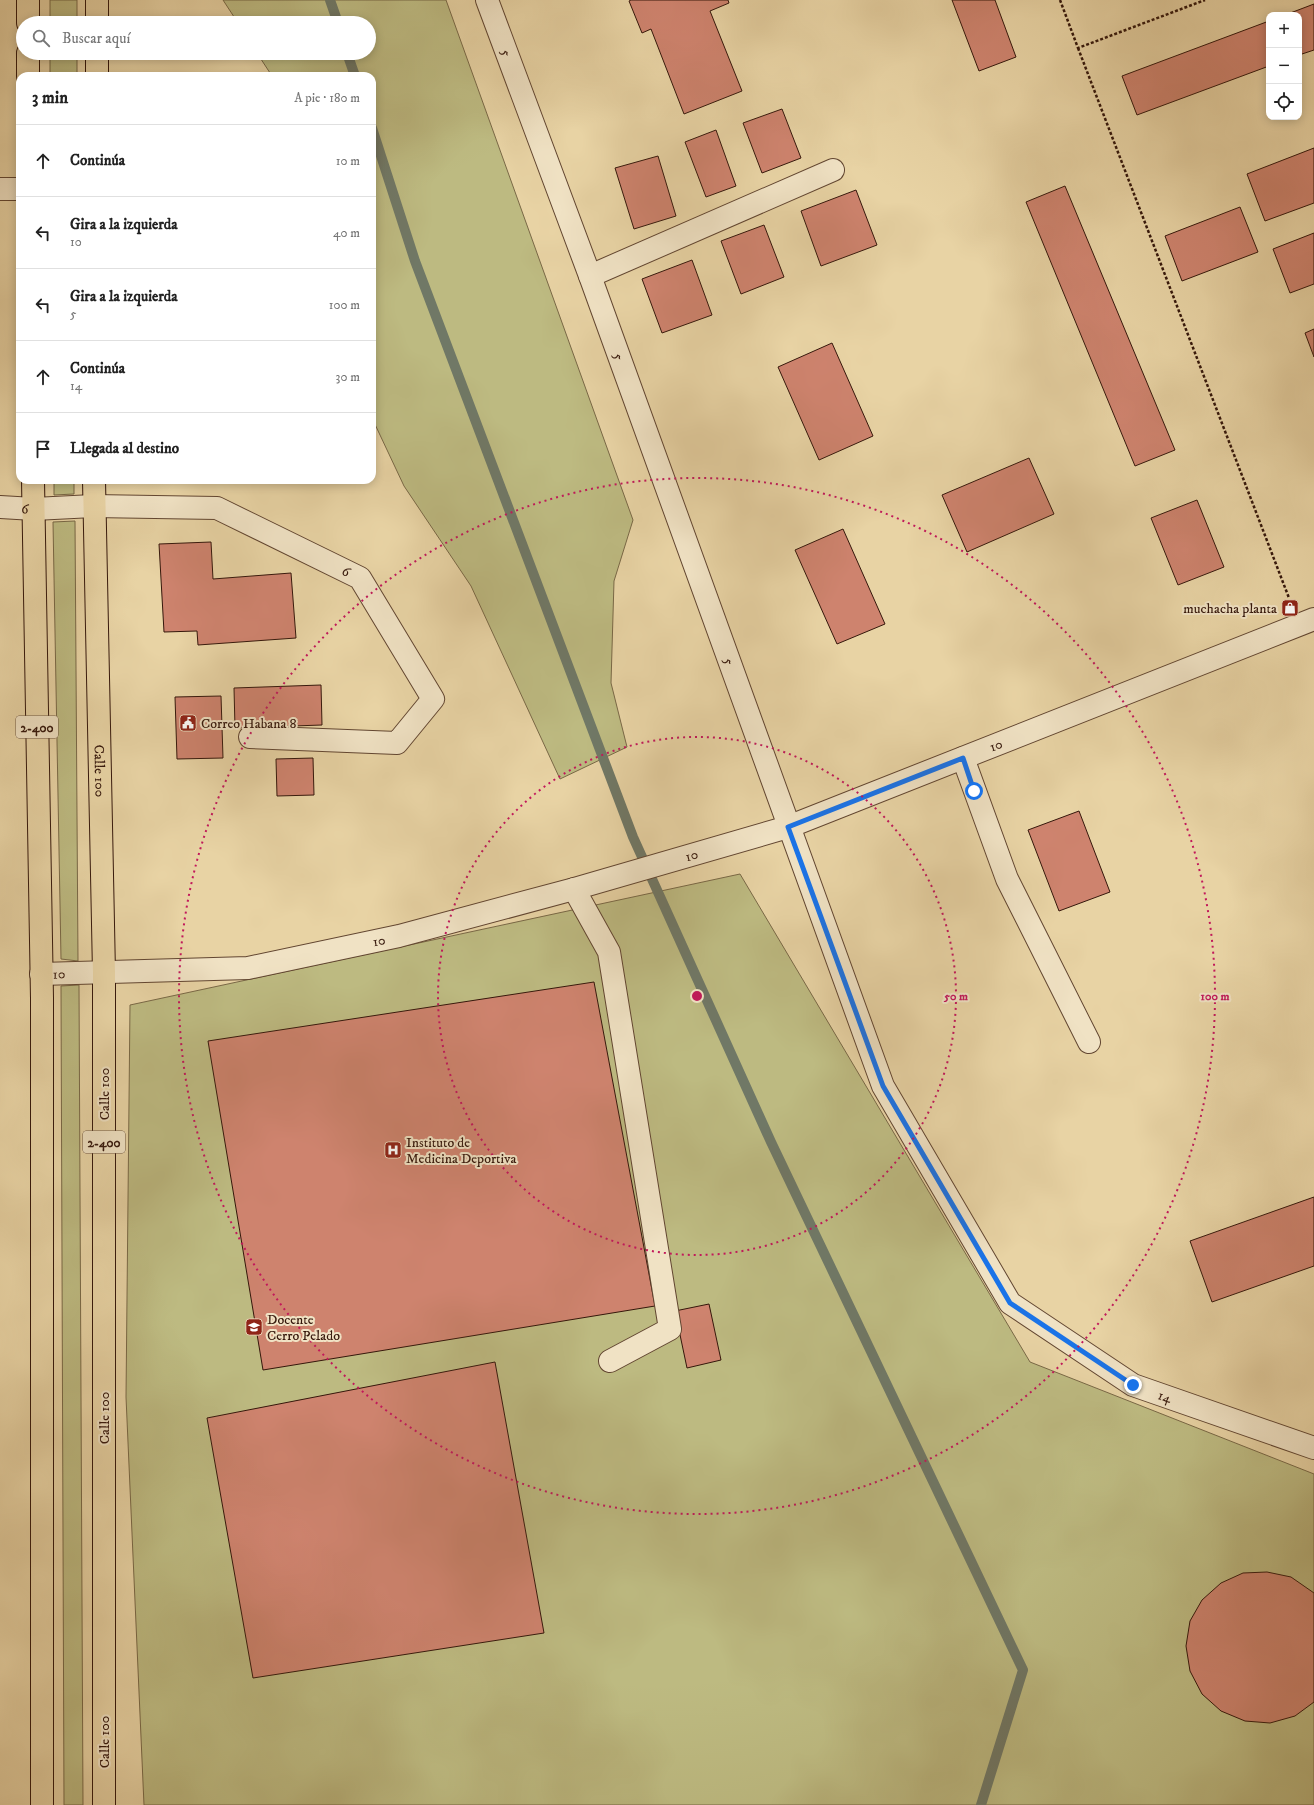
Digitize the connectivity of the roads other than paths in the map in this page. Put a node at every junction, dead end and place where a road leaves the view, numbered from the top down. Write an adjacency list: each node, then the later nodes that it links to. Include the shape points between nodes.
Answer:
1 (28, 0): 4 (highway)
2 (97, 0): 5 (highway)
3 (487, 0): 13 (street, 5)
4 (28, 16)
5 (97, 16)
6 (28, 60): 8 (highway)
7 (97, 60): 9 (highway)
8 (28, 72)
9 (97, 72)
10 (833, 170): 13 (street)
11 (0, 189): 12 (street)
12 (16, 189)
13 (590, 276): 22 (street, 5)
14 (33, 484): 18 (highway, 2-400)
15 (94, 484): 16 (highway, Calle 100 / 2-400)
16 (94, 506): 18 (street, 6); 20 (street, 6, via 217,508 360,578 433,699 397,743); 24 (highway, Calle 100 / 2-400)
17 (0, 507): 18 (street, 6)
18 (34, 509): 25 (highway, 2-400)
19 (1307, 622): 21 (street, 10)
20 (250, 737)
21 (963, 758): 22 (street, 10); 26 (street, via 1007,879)
22 (788, 827): 23 (street, 10); 27 (street, 5, via 883,1086)
23 (574, 889): 24 (street, 10, via 399,936 248,968); 28 (street, via 609,952 670,1329)
24 (104, 973): 25 (street, 10); 31 (highway, Calle 100 / 2-400)
25 (41, 974): 30 (highway, 2-400)
26 (1089, 1042)
27 (1010, 1303): 29 (street, 14, via 1133,1385)
28 (610, 1361)
29 (1314, 1448)
30 (42, 1805)
31 (104, 1805)

